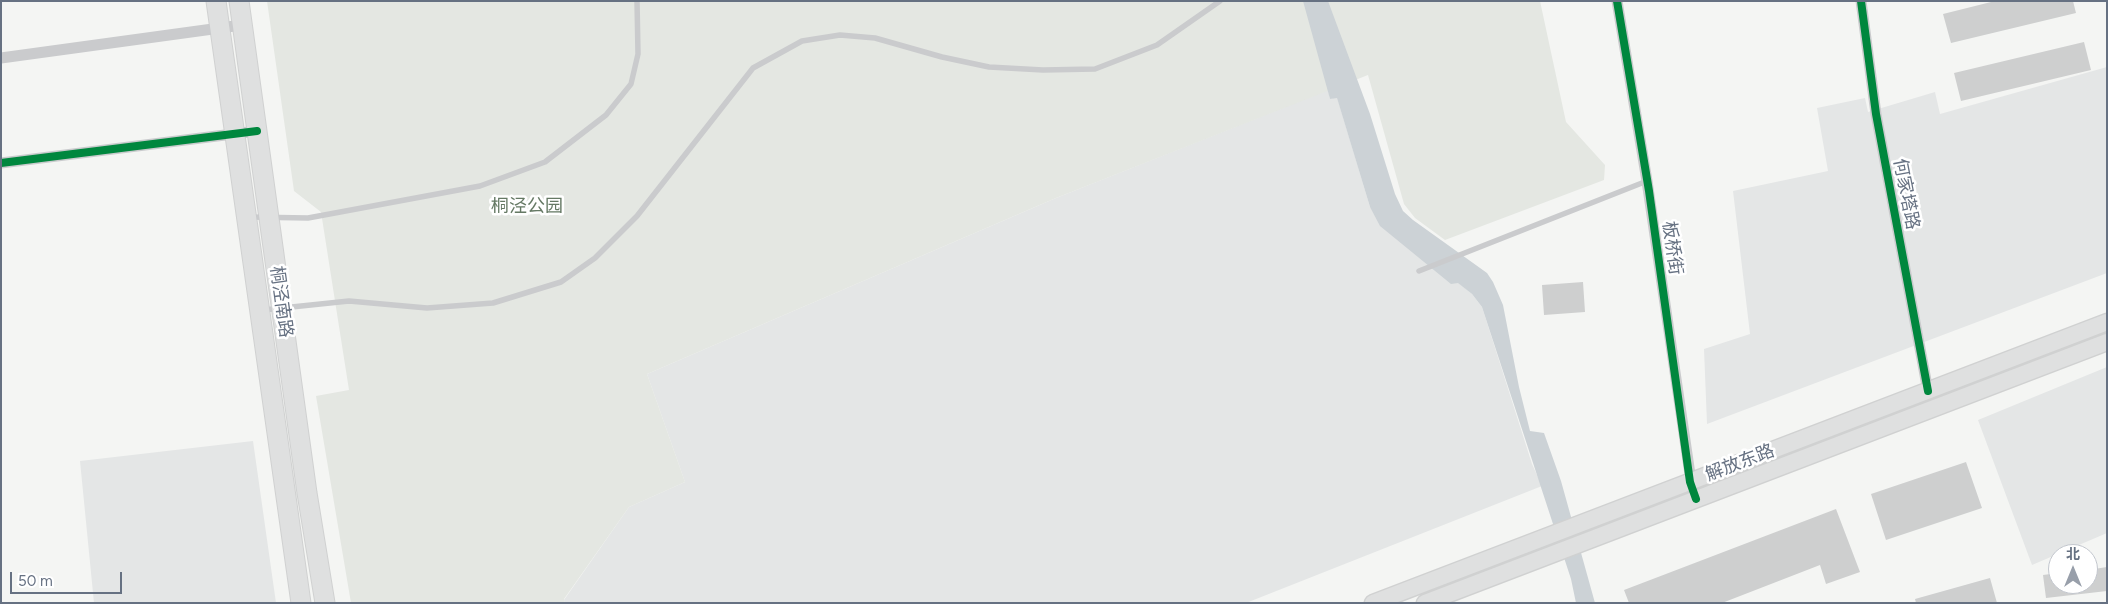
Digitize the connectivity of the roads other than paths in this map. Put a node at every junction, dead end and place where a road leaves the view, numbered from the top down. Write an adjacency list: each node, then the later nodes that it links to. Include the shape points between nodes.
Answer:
1 (216, 1): 8 (main road, 桐泾南路)
2 (239, 1): 7 (main road, 桐泾南路)
3 (637, 1): 15 (lane, via 638,54 631,84 606,115 545,162 480,186 308,218)
4 (1220, 1): 17 (lane, via 1157,45 1095,69 990,67 875,38 840,35 802,41 753,68 638,216 595,258 561,282 494,303 427,308 349,301)
5 (1617, 1): 13 (street, 板桥街)
6 (1861, 1): 21 (street, 何家塔路, via 1876,114)
7 (242, 25): 8 (street); 10 (main road, 桐泾南路)
8 (220, 29): 9 (street); 11 (main road, 桐泾南路)
9 (1, 58)
10 (257, 132): 11 (street); 15 (main road, 桐泾南路)
11 (234, 134): 12 (street); 14 (main road, 桐泾南路)
12 (1, 163)
13 (1647, 181): 16 (lane); 22 (street, 板桥街)
14 (246, 217): 15 (lane); 18 (main road, 桐泾南路)
15 (270, 218): 17 (main road, 桐泾南路)
16 (1419, 271)
17 (281, 308): 18 (lane); 25 (main road, 桐泾南路)
18 (258, 311): 24 (main road, 桐泾南路)
19 (2107, 322): 21 (main road, 解放东路)
20 (2107, 342): 23 (main road, 解放东路)
21 (1928, 391): 22 (main road, 解放东路)
22 (1690, 482): 23 (street, 板桥街); 26 (main road, 解放东路)
23 (1696, 499): 27 (main road, 解放东路)
24 (301, 603)
25 (325, 603)
26 (1373, 603)
27 (1425, 603)

